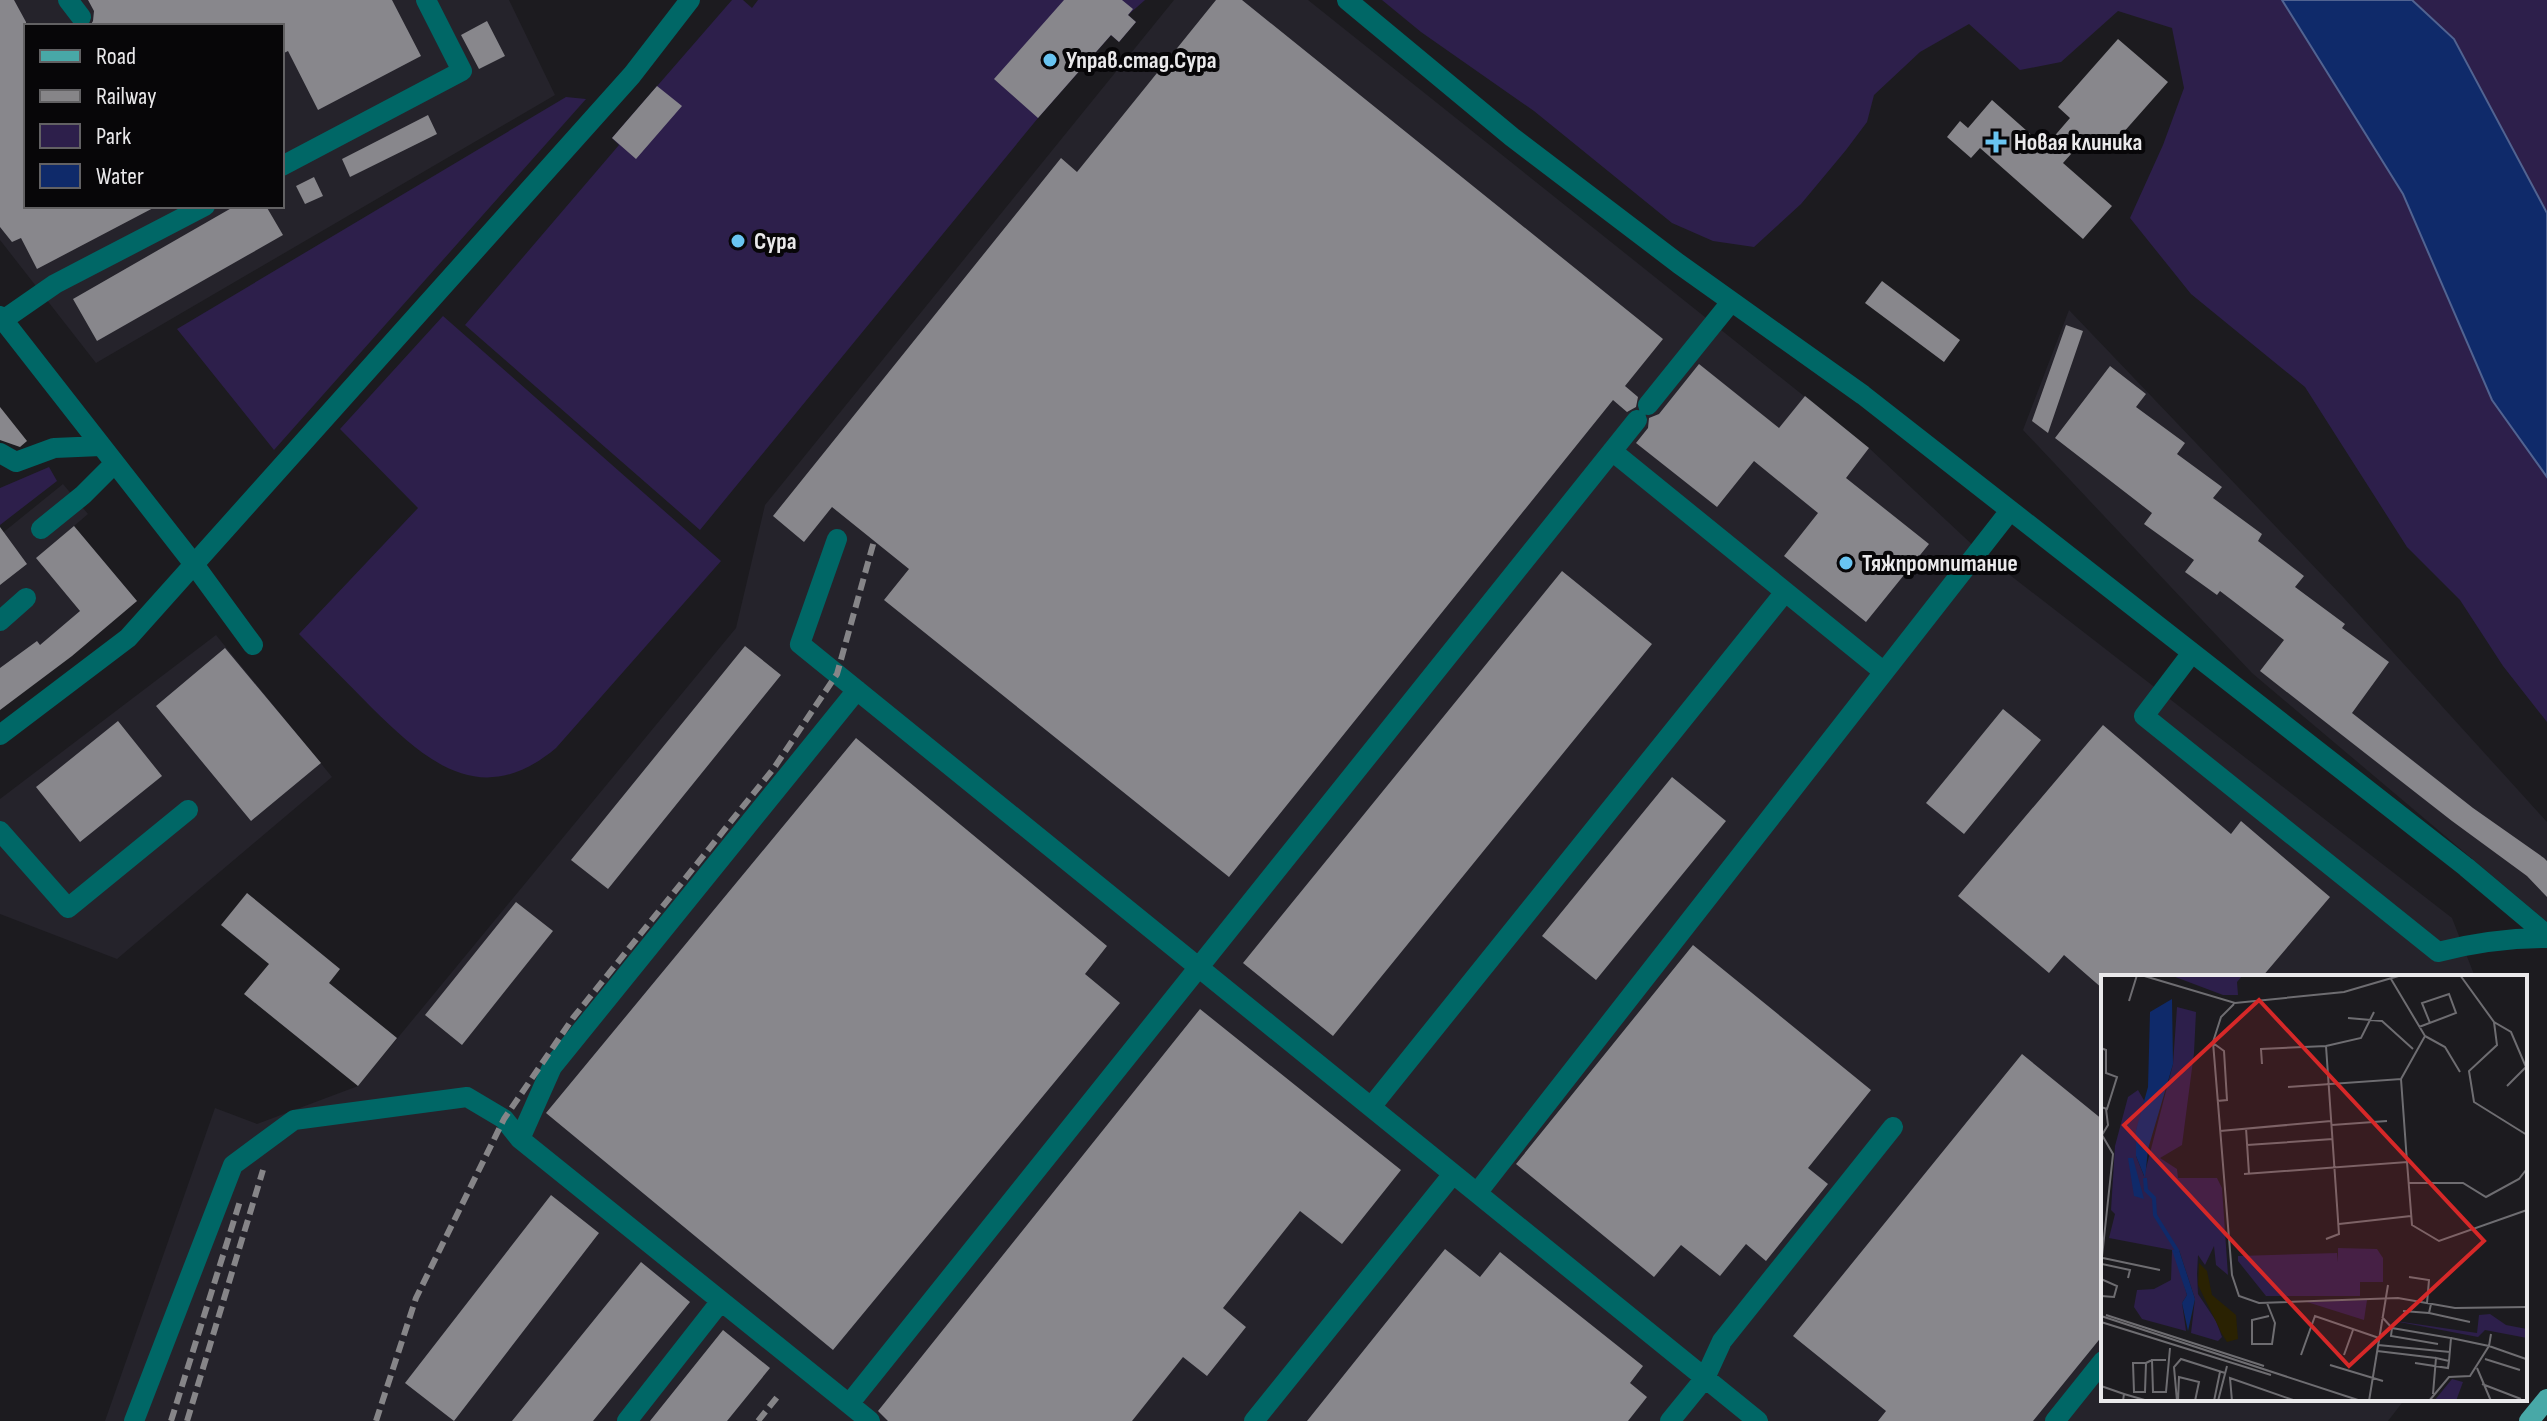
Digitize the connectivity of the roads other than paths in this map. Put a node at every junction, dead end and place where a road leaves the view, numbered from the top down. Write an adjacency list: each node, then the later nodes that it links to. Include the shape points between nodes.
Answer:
1 (68, 0): 5 (street)
2 (426, 0): 6 (street, via 462,71)
3 (690, 0): 17 (street, via 632,75 310,447)
4 (1347, 0): 8 (street, via 1512,137)
5 (81, 17)
6 (284, 165)
7 (182, 211): 9 (street)
8 (1731, 302): 11 (street); 14 (street, via 1863,395)
9 (2, 318): 10 (street)
10 (101, 446): 12 (street, via 54,448 16,462); 13 (street)
11 (1612, 451): 18 (street); 29 (street)
12 (0, 453)
13 (115, 463): 15 (street); 17 (street)
14 (2009, 512): 22 (street); 23 (street)
15 (41, 529)
16 (837, 539): 24 (street, via 800,644)
17 (193, 563): 21 (street); 25 (street, via 128,638)
18 (1785, 592): 23 (street); 30 (street)
19 (26, 598): 20 (street)
20 (0, 621)
21 (253, 645)
22 (2191, 654): 28 (street); 28 (street, via 2144,716 2438,952)
23 (1884, 672): 34 (street)
24 (857, 690): 29 (street); 32 (street, via 552,1067)
25 (0, 735)
26 (188, 810): 27 (street, via 68,908)
27 (0, 831)
28 (2547, 936)
29 (1198, 967): 30 (street); 39 (street)
30 (1371, 1107): 33 (street)
31 (1893, 1127): 37 (street, via 1722,1341)
32 (520, 1139): 35 (street); 40 (street, via 504,1119 467,1097 294,1120 233,1165)
33 (1453, 1174): 34 (street); 43 (street)
34 (1477, 1193): 37 (street)
35 (721, 1301): 39 (street); 41 (street)
36 (2101, 1364): 46 (street)
37 (1705, 1378): 44 (street); 45 (street)
38 (2546, 1402): 47 (main road)
39 (849, 1404): 42 (street)
40 (134, 1421)
41 (627, 1421)
42 (870, 1421)
43 (1254, 1421)
44 (1670, 1421)
45 (1758, 1421)
46 (2055, 1421)
47 (2529, 1421)

